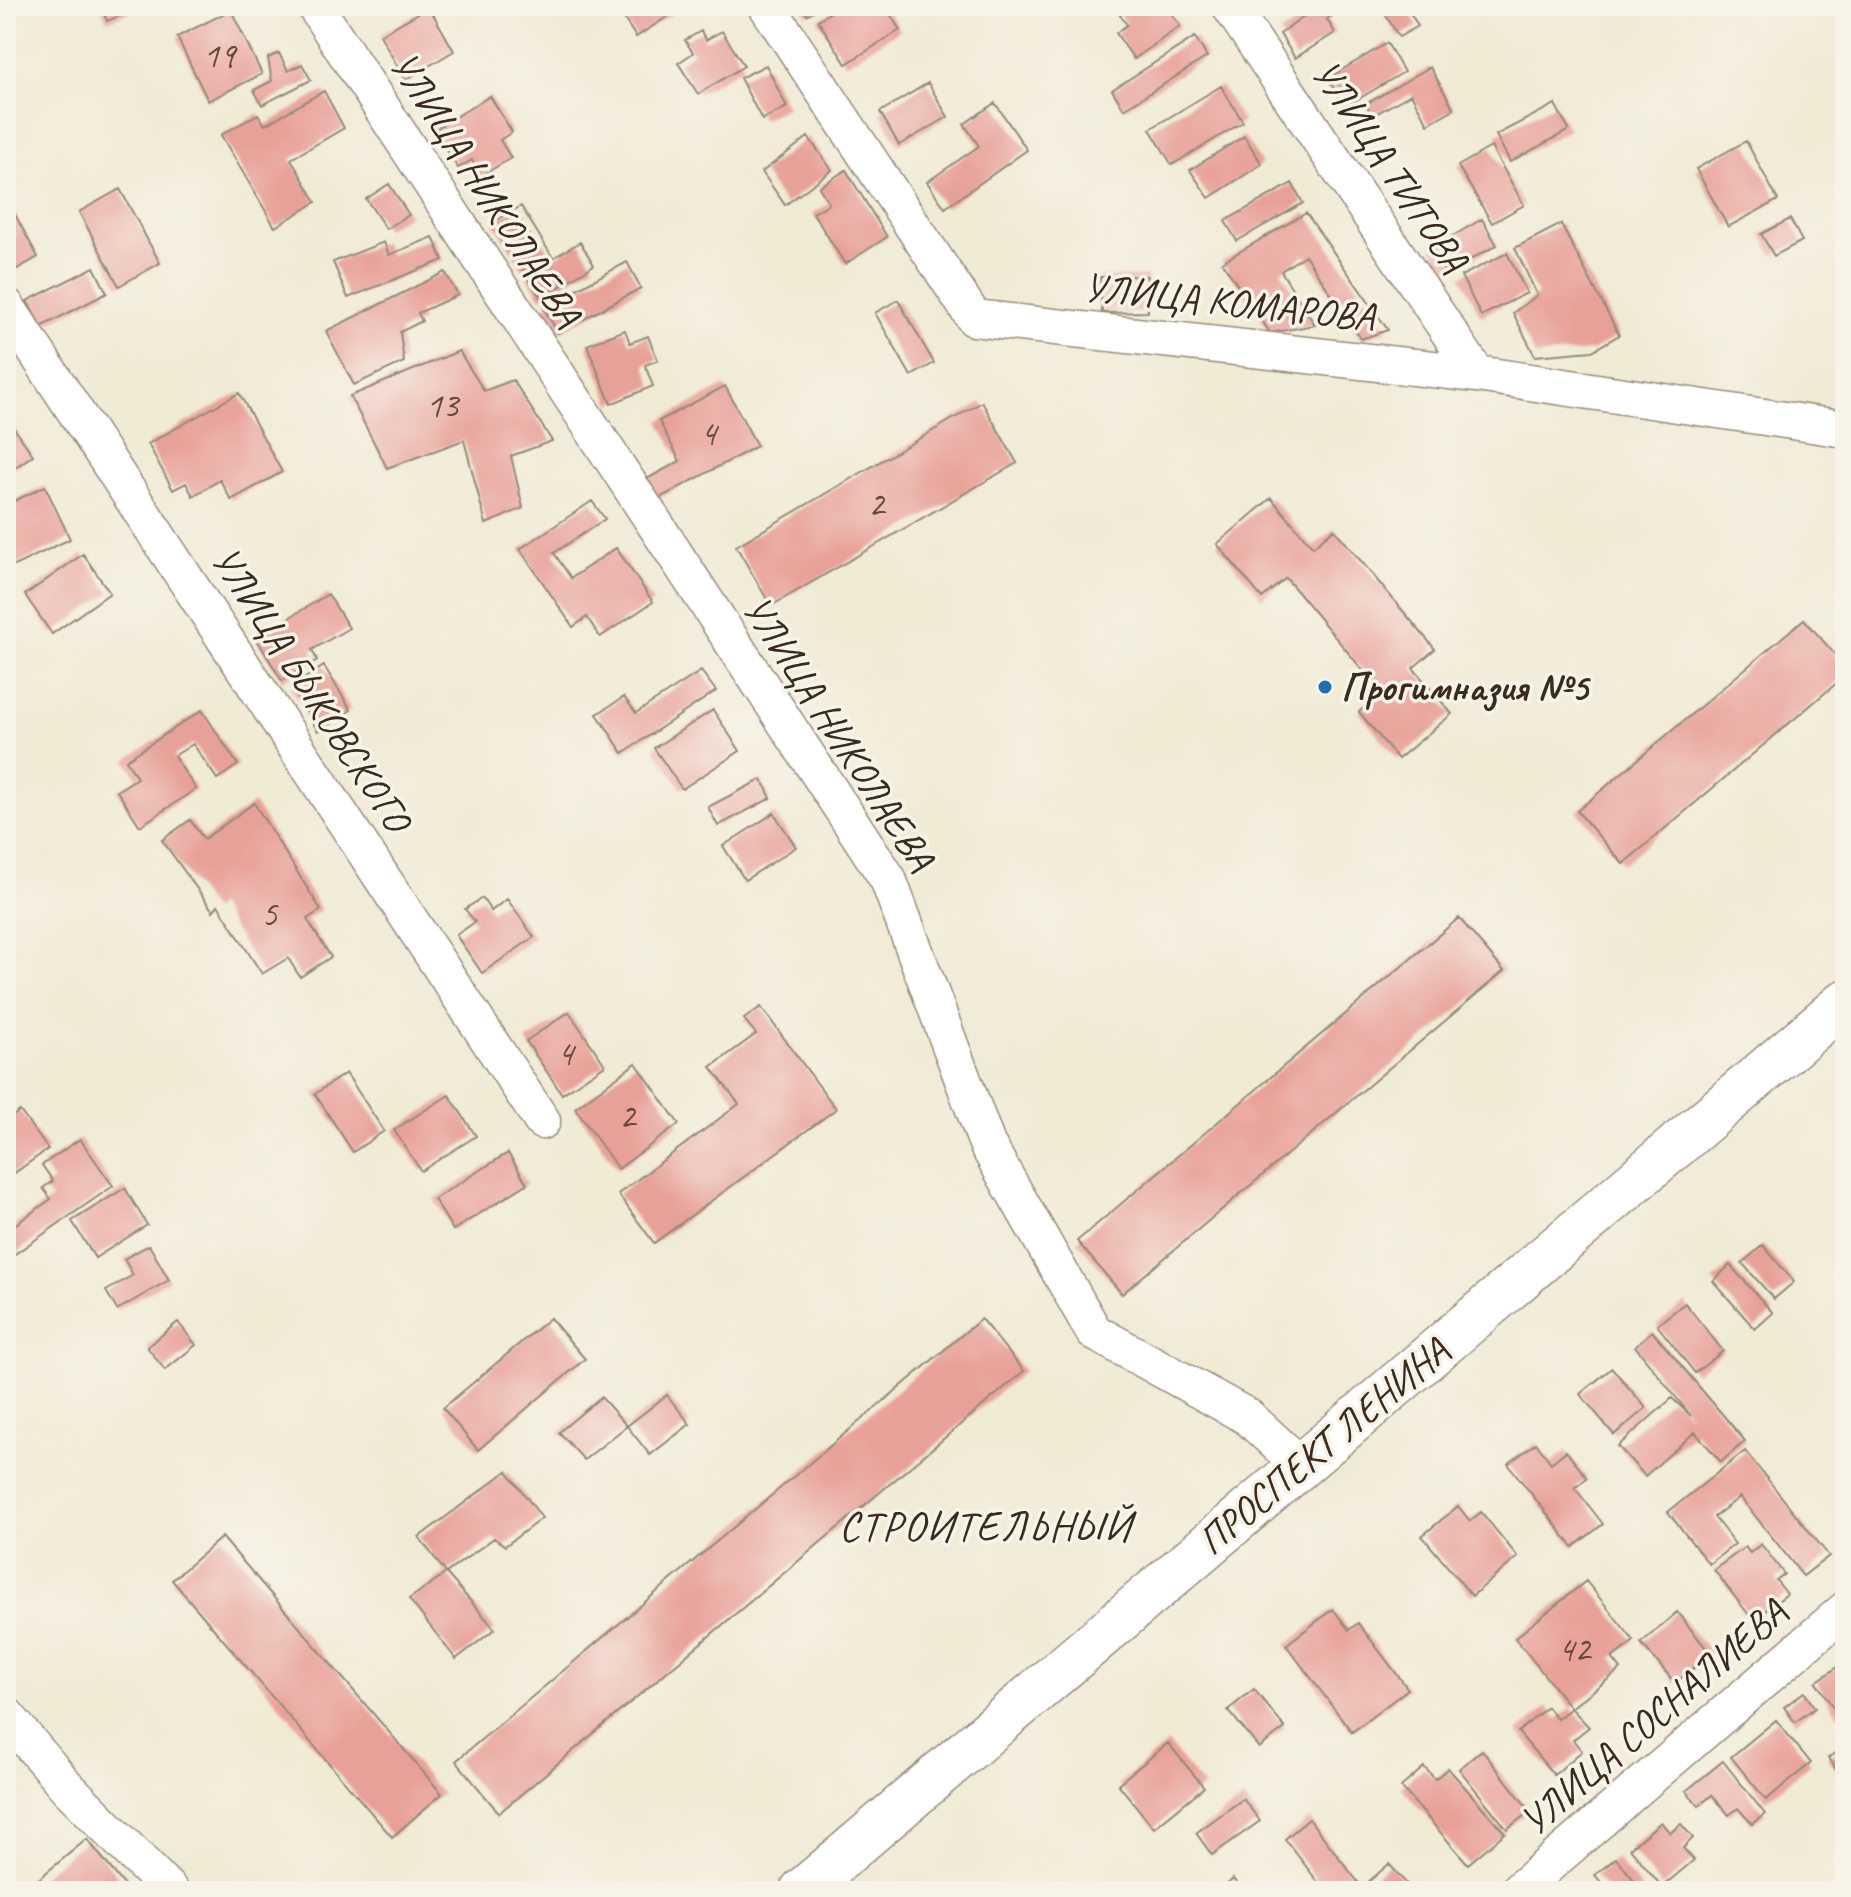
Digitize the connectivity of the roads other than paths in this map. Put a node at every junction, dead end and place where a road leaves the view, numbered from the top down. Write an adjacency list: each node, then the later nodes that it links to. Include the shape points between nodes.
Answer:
1 (315, 6): 9 (street, УЛИЦА НИКОЛАЕВА, via 888,879 987,1144 1094,1332 1248,1417)
2 (767, 6): 5 (street, УЛИЦА КОМАРОВА, via 974,318)
3 (1230, 6): 5 (street, УЛИЦА ТИТОВА)
4 (6, 306): 8 (street, УЛИЦА БЫКОВСКОГО)
5 (1477, 374): 6 (street, УЛИЦА КОМАРОВА)
6 (1845, 429)
7 (1845, 1002): 9 (main road, ПРОСПЕКТ ЛЕНИНА)
8 (542, 1121)
9 (1300, 1465): 13 (main road, ПРОСПЕКТ ЛЕНИНА)
10 (1845, 1610): 14 (street, УЛИЦА СОСНАЛИЕВА)
11 (6, 1715): 12 (street, via 67,1787)
12 (170, 1891)
13 (802, 1891)
14 (1518, 1891)

